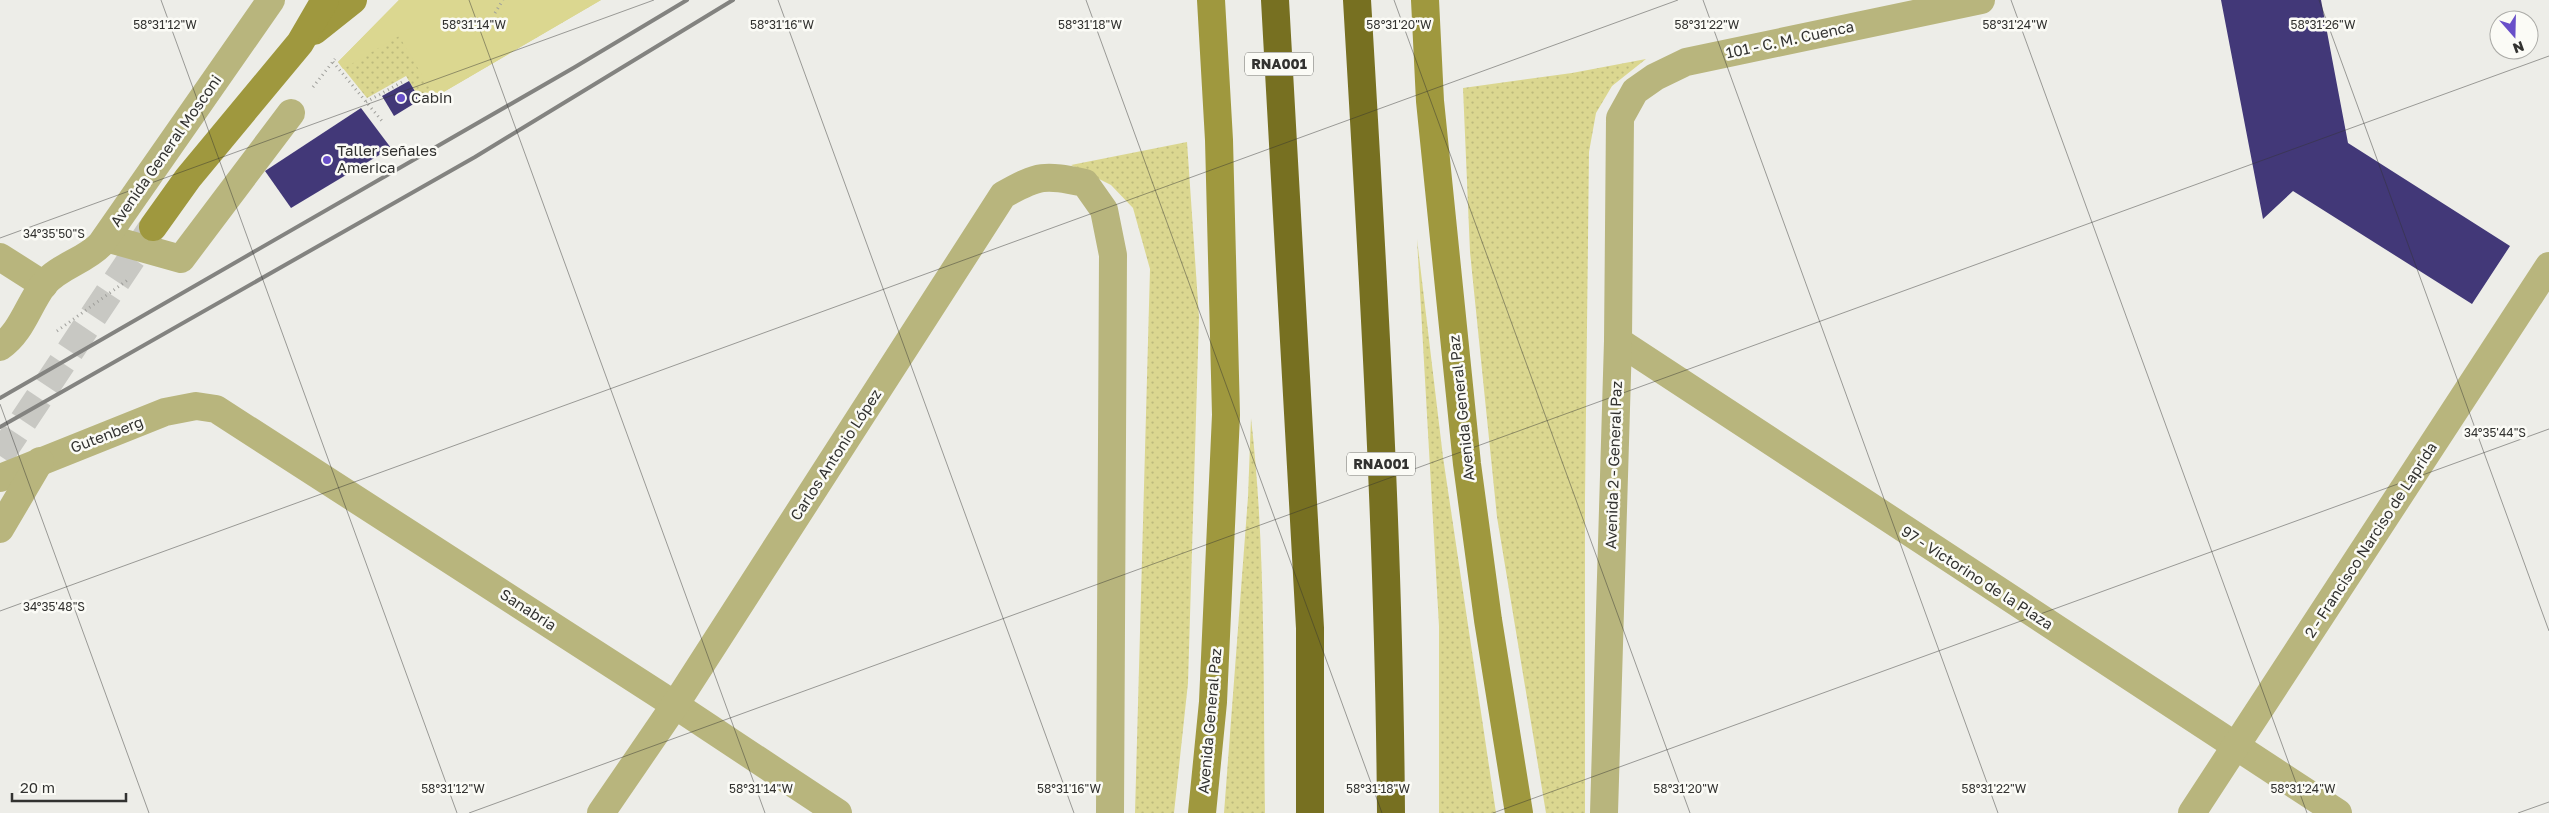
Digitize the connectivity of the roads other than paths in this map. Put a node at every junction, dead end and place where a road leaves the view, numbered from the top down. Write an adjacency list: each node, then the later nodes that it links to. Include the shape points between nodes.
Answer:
1 (271, 0): 13 (street, Avenida General Mosconi)
2 (326, 0): 9 (street)
3 (353, 0): 9 (street)
4 (1212, 0): 28 (street, Avenida General Paz, via 1226,415 1213,702)
5 (1275, 0): 29 (highway, RNA001, via 1310,628)
6 (1357, 0): 30 (highway, RNA001, via 1390,671)
7 (1425, 0): 31 (street, Avenida General Paz, via 1430,101 1467,464)
8 (1982, 0): 11 (street, 101 - C. M. Cuenca, via 1686,62 1635,91)
9 (300, 43): 12 (street, via 188,178)
10 (292, 113): 13 (street, via 181,259)
11 (1620, 118): 17 (street, Avenida 2 - General Paz)
12 (153, 227)
13 (106, 238): 16 (street, Avenida General Mosconi, via 92,252)
14 (0, 257): 16 (street)
15 (2549, 266): 24 (street, 2 - Francisco Narciso de Laprida)
16 (44, 285): 18 (street, via 11,340)
17 (1618, 341): 24 (street, 97 - Victorino de la Plaza); 32 (street, Avenida 2 - General Paz)
18 (0, 347)
19 (216, 409): 20 (street, Gutenberg, via 196,406 175,409); 23 (street, Sanabria)
20 (40, 461): 21 (street, Gutenberg); 22 (street)
21 (0, 478)
22 (0, 529)
23 (674, 705): 25 (street, Carlos Antonio López); 26 (street, Sanabria); 27 (street, Carlos Antonio López, via 1004,195 1033,178 1056,177 1085,183 1104,210 1113,255)
24 (2236, 748): 33 (street, 2 - Francisco Narciso de Laprida); 34 (street, 97 - Victorino de la Plaza)
25 (601, 813)
26 (838, 813)
27 (1110, 813)
28 (1202, 813)
29 (1310, 813)
30 (1391, 813)
31 (1519, 813)
32 (1604, 813)
33 (2192, 813)
34 (2338, 813)

